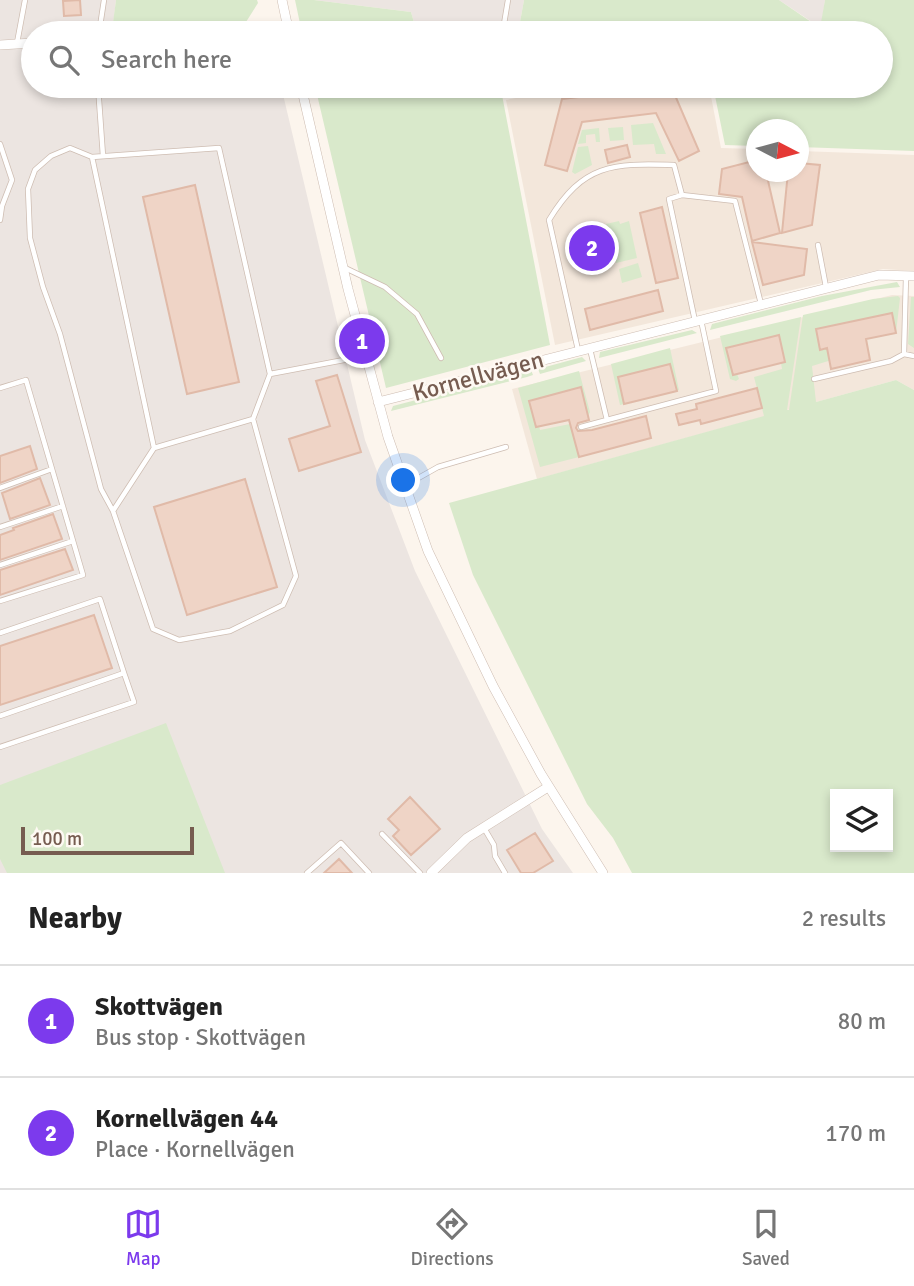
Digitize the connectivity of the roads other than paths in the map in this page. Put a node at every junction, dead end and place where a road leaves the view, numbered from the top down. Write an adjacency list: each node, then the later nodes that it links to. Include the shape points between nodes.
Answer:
1 (25, 0): 5 (lane)
2 (104, 0): 6 (lane)
3 (282, 0): 7 (street)
4 (508, 0): 8 (lane)
5 (21, 21)
6 (101, 21)
7 (287, 21)
8 (504, 21)
9 (21, 22): 10 (lane)
10 (17, 44): 11 (street); 12 (street)
11 (21, 44)
12 (0, 46)
13 (99, 98): 16 (lane)
14 (304, 98): 21 (street)
15 (0, 144): 19 (lane, via 12,180)
16 (103, 156): 17 (lane); 32 (lane, via 219,148)
17 (92, 157): 40 (lane); 45 (lane, via 70,148 35,170 28,189 30,238 101,489)
18 (682, 195): 24 (lane, via 736,201); 25 (lane, via 669,199); 27 (lane, Kornellvägen, via 674,164 632,163 585,177 564,195 549,220)
19 (0, 220)
20 (818, 245): 23 (lane)
21 (343, 267): 29 (street); 31 (lane, via 385,287 417,314)
22 (910, 276): 23 (street, Kornellvägen, via 879,275); 28 (lane)
23 (826, 288): 24 (street, Kornellvägen)
24 (761, 304): 25 (street, Kornellvägen)
25 (698, 320): 26 (street, Kornellvägen); 37 (lane, via 716,391)
26 (589, 347): 27 (street, Kornellvägen); 37 (lane)
27 (578, 350): 35 (street, Kornellvägen)
28 (904, 354): 30 (lane); 33 (lane)
29 (366, 356): 32 (lane); 35 (street)
30 (914, 356)
31 (441, 358)
32 (270, 374): 36 (lane)
33 (814, 379)
34 (0, 388): 41 (lane, via 26,380)
35 (378, 402): 42 (street)
36 (253, 419): 40 (lane); 45 (lane, via 296,576 283,605 230,631 179,640 153,629)
37 (607, 420): 38 (lane)
38 (581, 427)
39 (506, 447): 42 (lane, via 438,467)
40 (154, 448): 45 (lane)
41 (52, 470): 43 (lane); 44 (lane)
42 (405, 486): 54 (street, via 428,551 492,686)
43 (0, 488)
44 (63, 506): 46 (lane); 47 (lane)
45 (113, 512)
46 (0, 527)
47 (73, 541): 48 (lane); 49 (lane, via 83,575)
48 (0, 565)
49 (0, 601)
50 (0, 633): 51 (lane, via 100,599)
51 (124, 673): 52 (lane); 53 (lane, via 134,702)
52 (0, 716)
53 (0, 747)
54 (548, 787): 55 (street); 62 (street)
55 (483, 827): 60 (street); 61 (lane)
56 (382, 834): 59 (lane)
57 (307, 873): 58 (lane, via 341,843)
58 (369, 873)
59 (420, 873)
60 (432, 873)
61 (505, 873)
62 (603, 873)

